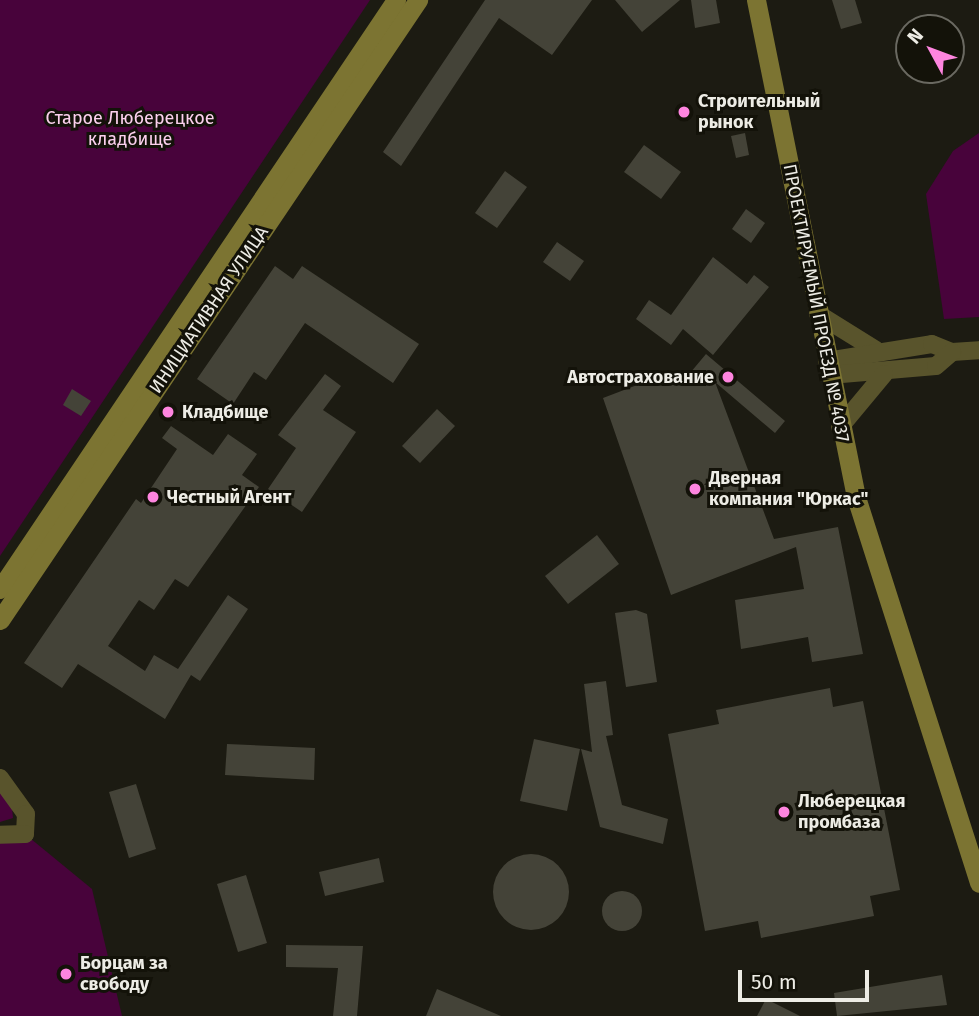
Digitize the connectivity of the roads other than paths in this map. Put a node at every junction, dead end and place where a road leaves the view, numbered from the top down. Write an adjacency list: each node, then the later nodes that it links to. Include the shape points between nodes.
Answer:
1 (396, 0): 11 (main road, ИНИЦИАТИВНАЯ УЛИЦА)
2 (418, 0): 12 (main road, ИНИЦИАТИВНАЯ УЛИЦА)
3 (756, 0): 4 (main road, ПРОЕКТИРУЕМЫЙ ПРОЕЗД № 4037)
4 (818, 314): 5 (street); 8 (main road, ПРОЕКТИРУЕМЫЙ ПРОЕЗД № 4037)
5 (876, 350): 7 (street, via 932,344); 8 (street)
6 (979, 350): 7 (street)
7 (952, 352): 9 (street, via 936,366)
8 (829, 368): 9 (street); 10 (main road, ПРОЕКТИРУЕМЫЙ ПРОЕЗД № 4037)
9 (884, 374): 10 (street)
10 (840, 427): 15 (main road, ПРОЕКТИРУЕМЫЙ ПРОЕЗД № 4037, via 856,497)
11 (0, 589)
12 (0, 620)
13 (0, 778): 14 (street, via 26,814 25,834)
14 (0, 835)
15 (979, 883)

